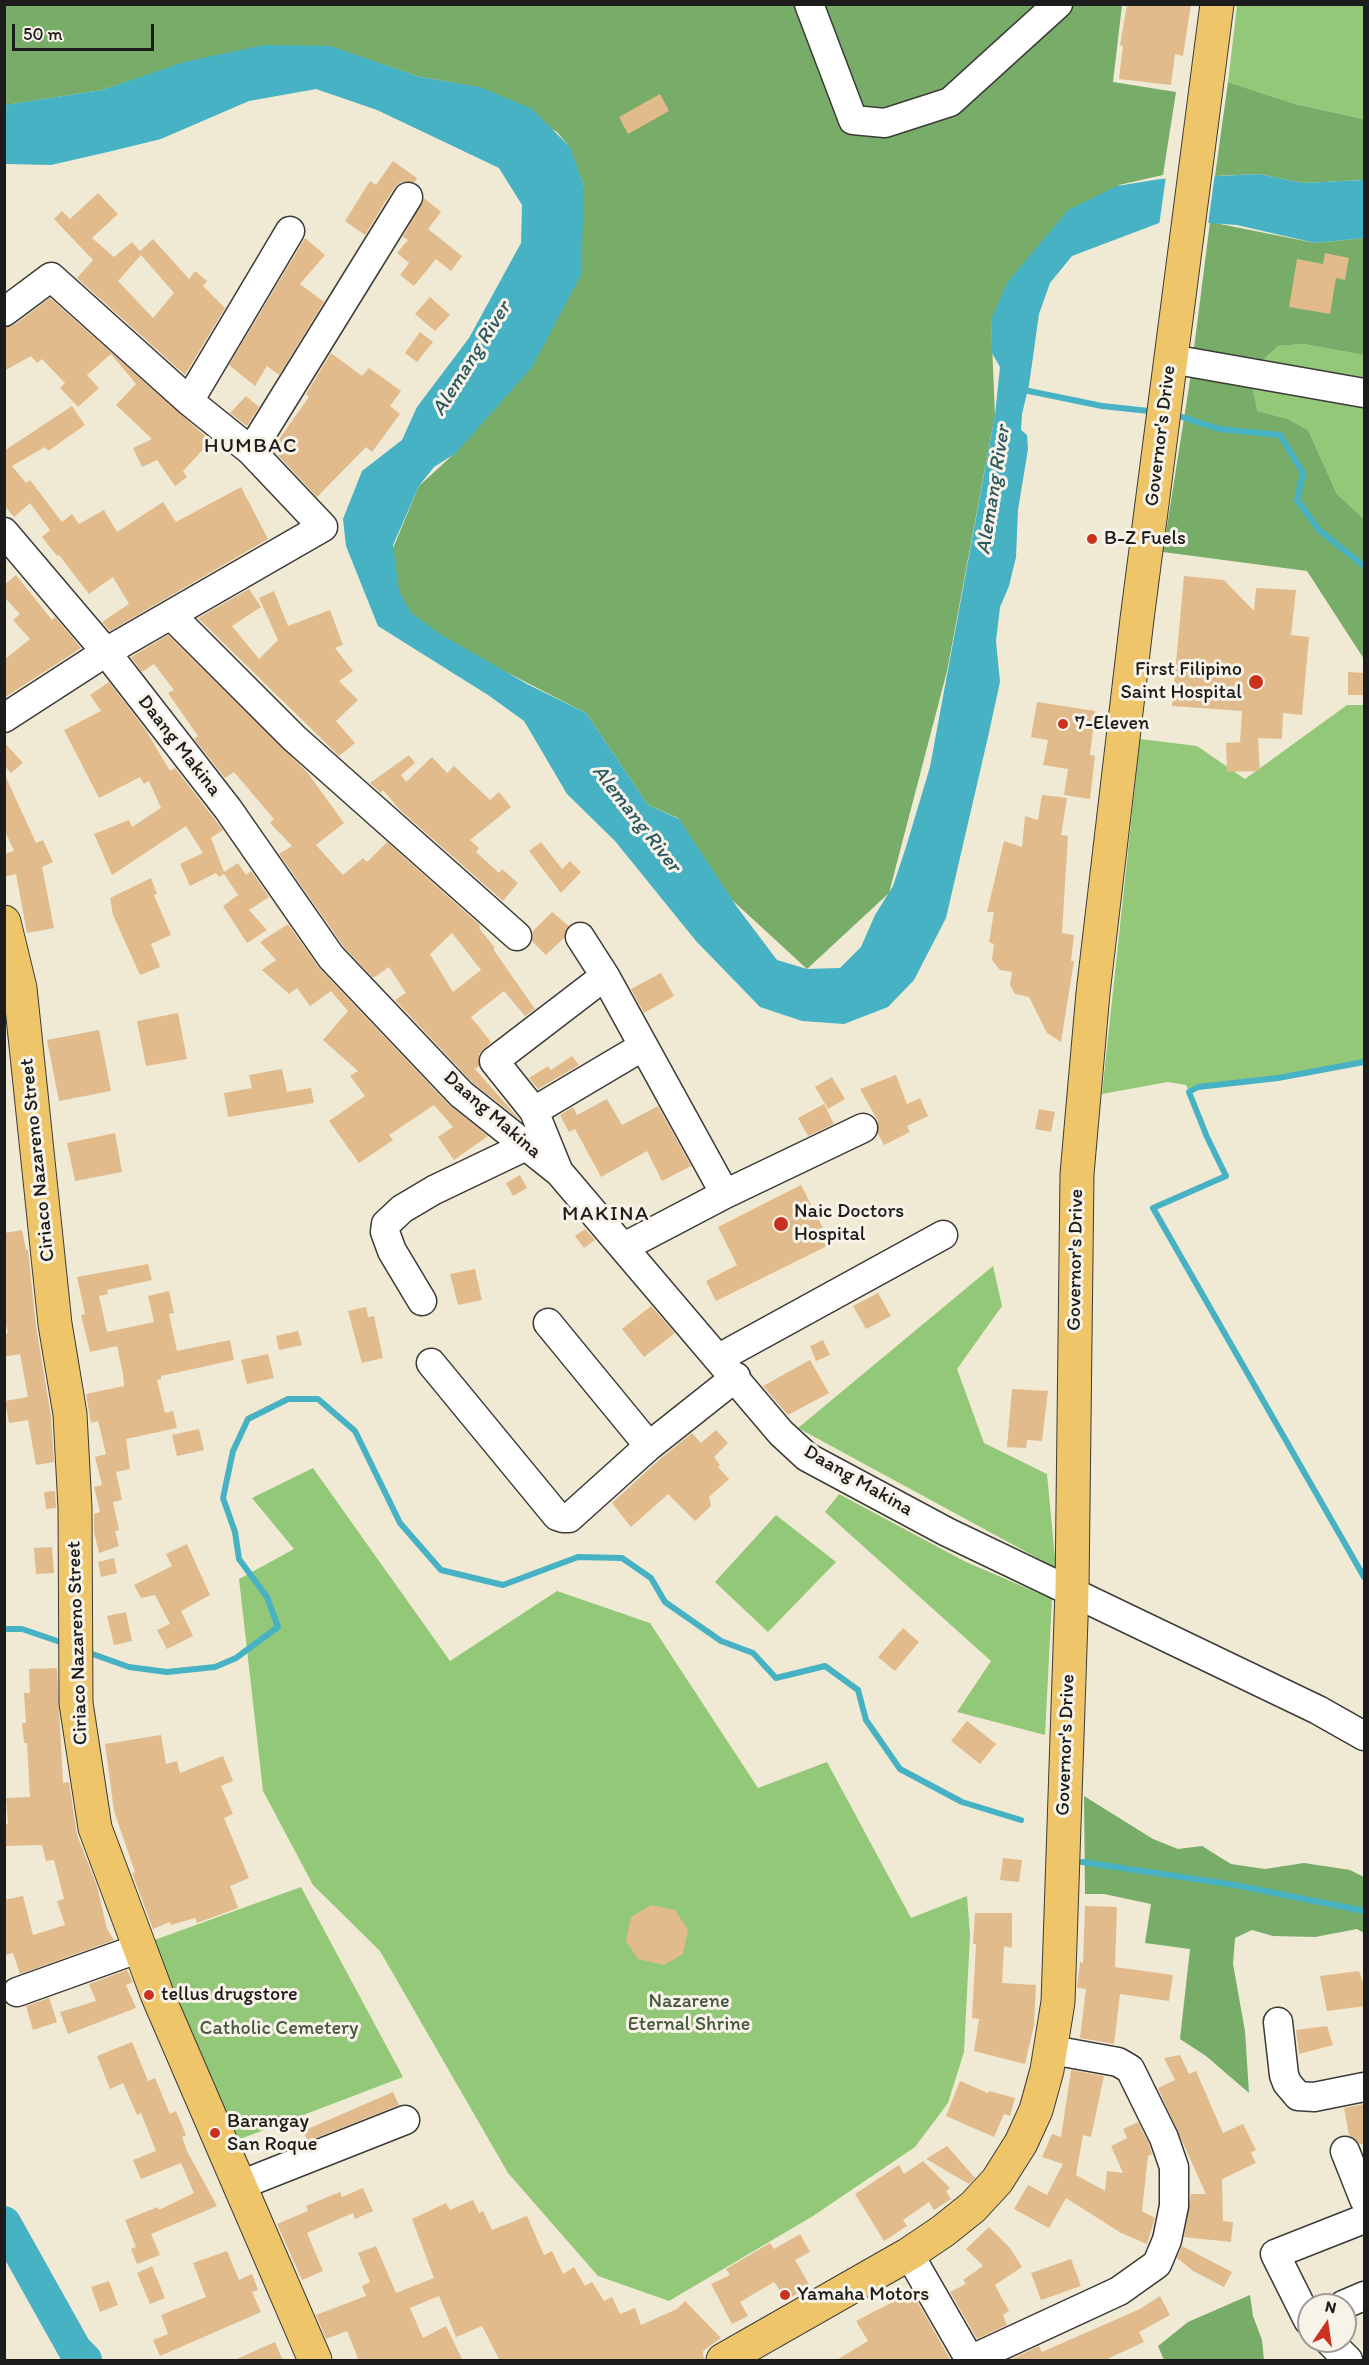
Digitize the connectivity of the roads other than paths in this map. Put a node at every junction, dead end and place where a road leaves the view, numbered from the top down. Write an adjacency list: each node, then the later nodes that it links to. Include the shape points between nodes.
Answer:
1 (809, 4): 2 (street, via 854,120 885,123 950,102)
2 (1058, 4)
3 (1217, 4): 7 (main road, Governor's Drive)
4 (408, 197): 10 (street)
5 (290, 231): 9 (street)
6 (4, 312): 9 (street, via 51,277)
7 (1171, 359): 8 (street); 32 (main road, Governor's Drive, via 1093,993 1078,1163)
8 (1365, 393)
9 (189, 401): 10 (street)
10 (251, 451): 12 (street, via 323,527)
11 (4, 532): 13 (street, Daang Makina)
12 (171, 615): 13 (street); 16 (street, via 294,738)
13 (106, 652): 14 (street); 22 (street, Daang Makina, via 228,810 331,957 461,1094)
14 (4, 718)
15 (4, 922): 34 (main road, Ciriaco Nazareno Street, via 20,988 55,1324 70,1414 81,1748 94,1828)
16 (517, 936)
17 (580, 938): 18 (street)
18 (605, 976): 19 (street); 20 (street, via 494,1061)
19 (642, 1047): 20 (street); 24 (street)
20 (534, 1111): 23 (street)
21 (863, 1128): 24 (street)
22 (526, 1146): 23 (street, Daang Makina); 27 (street, via 434,1190 386,1224 392,1251)
23 (559, 1173): 26 (street, Daang Makina)
24 (725, 1194): 26 (street)
25 (943, 1235): 30 (street)
26 (624, 1247): 30 (street, Daang Makina)
27 (422, 1301)
28 (548, 1323): 31 (street)
29 (431, 1363): 31 (street, via 557,1516 569,1518)
30 (727, 1368): 31 (street); 32 (street, Daang Makina, via 781,1433 807,1457 947,1532)
31 (649, 1446)
32 (1072, 1590): 33 (street, Daang Makina); 37 (main road, Governor's Drive, via 1058,2002)
33 (1365, 1736)
34 (140, 1948): 35 (street); 41 (main road, Ciriaco Nazareno Street)
35 (17, 1992)
36 (1278, 2022): 38 (street, via 1284,2075 1299,2096 1314,2097)
37 (1052, 2050): 44 (main road, Governor's Drive, via 1036,2110 1005,2170 973,2207); 47 (street, via 1118,2062 1130,2069 1174,2167 1174,2206 1167,2240 1157,2264 1119,2291)
38 (1365, 2087)
39 (405, 2120): 41 (street)
40 (1345, 2151): 42 (street)
41 (238, 2186): 48 (main road, Ciriaco Nazareno Street)
42 (1365, 2199)
43 (1365, 2219): 45 (street, via 1275,2254)
44 (909, 2254): 46 (main road, Governor's Drive); 47 (street)
45 (1297, 2297)
46 (725, 2360)
47 (970, 2360)
48 (315, 2361)

